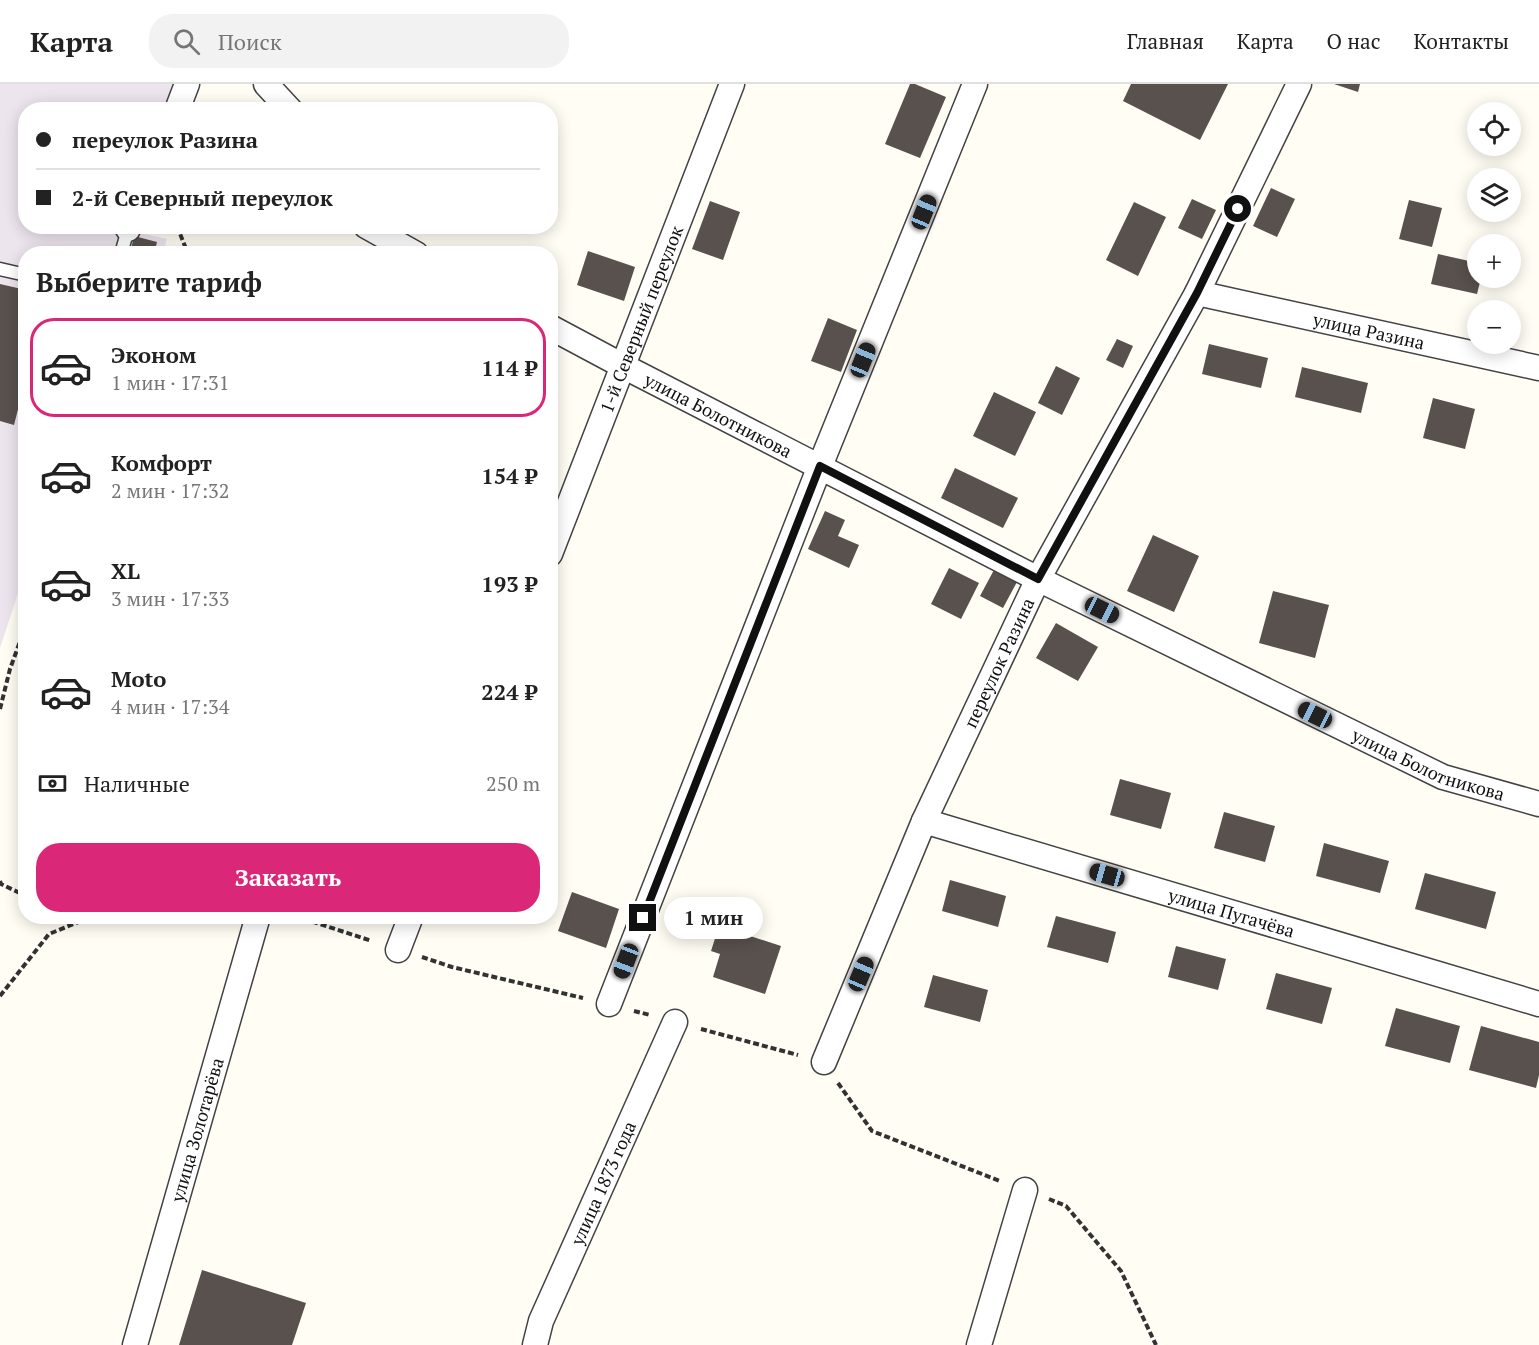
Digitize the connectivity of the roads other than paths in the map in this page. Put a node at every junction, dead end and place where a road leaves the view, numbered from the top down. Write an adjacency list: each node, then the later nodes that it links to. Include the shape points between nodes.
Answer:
1 (187, 84): 6 (street)
2 (266, 84): 7 (street)
3 (732, 84): 14 (street, 1-й Северный переулок)
4 (975, 84): 16 (street)
5 (1299, 84): 12 (street, переулок Разина)
6 (180, 102)
7 (283, 102)
8 (380, 234): 9 (street)
9 (402, 246)
10 (0, 269): 11 (lane)
11 (18, 273)
12 (1197, 293): 15 (street, улица Разина); 18 (street, переулок Разина)
13 (558, 331): 14 (street, улица Болотникова)
14 (623, 366): 16 (street, улица Болотникова); 17 (street, 1-й Северный переулок)
15 (1539, 368)
16 (820, 466): 18 (street, улица Болотникова); 24 (street)
17 (558, 533)
18 (1038, 579): 19 (street, улица Болотникова, via 1443,777); 20 (street, переулок Разина)
19 (1539, 804)
20 (924, 821): 25 (street, улица Пугачёва); 27 (street, переулок Разина)
21 (256, 924): 29 (street, улица Золотарёва)
22 (408, 924): 23 (street)
23 (398, 950)
24 (609, 1004)
25 (1539, 1004)
26 (675, 1022): 30 (street, улица 1873 года, via 541,1321)
27 (825, 1062)
28 (1025, 1190): 31 (street)
29 (135, 1345)
30 (535, 1345)
31 (979, 1345)

